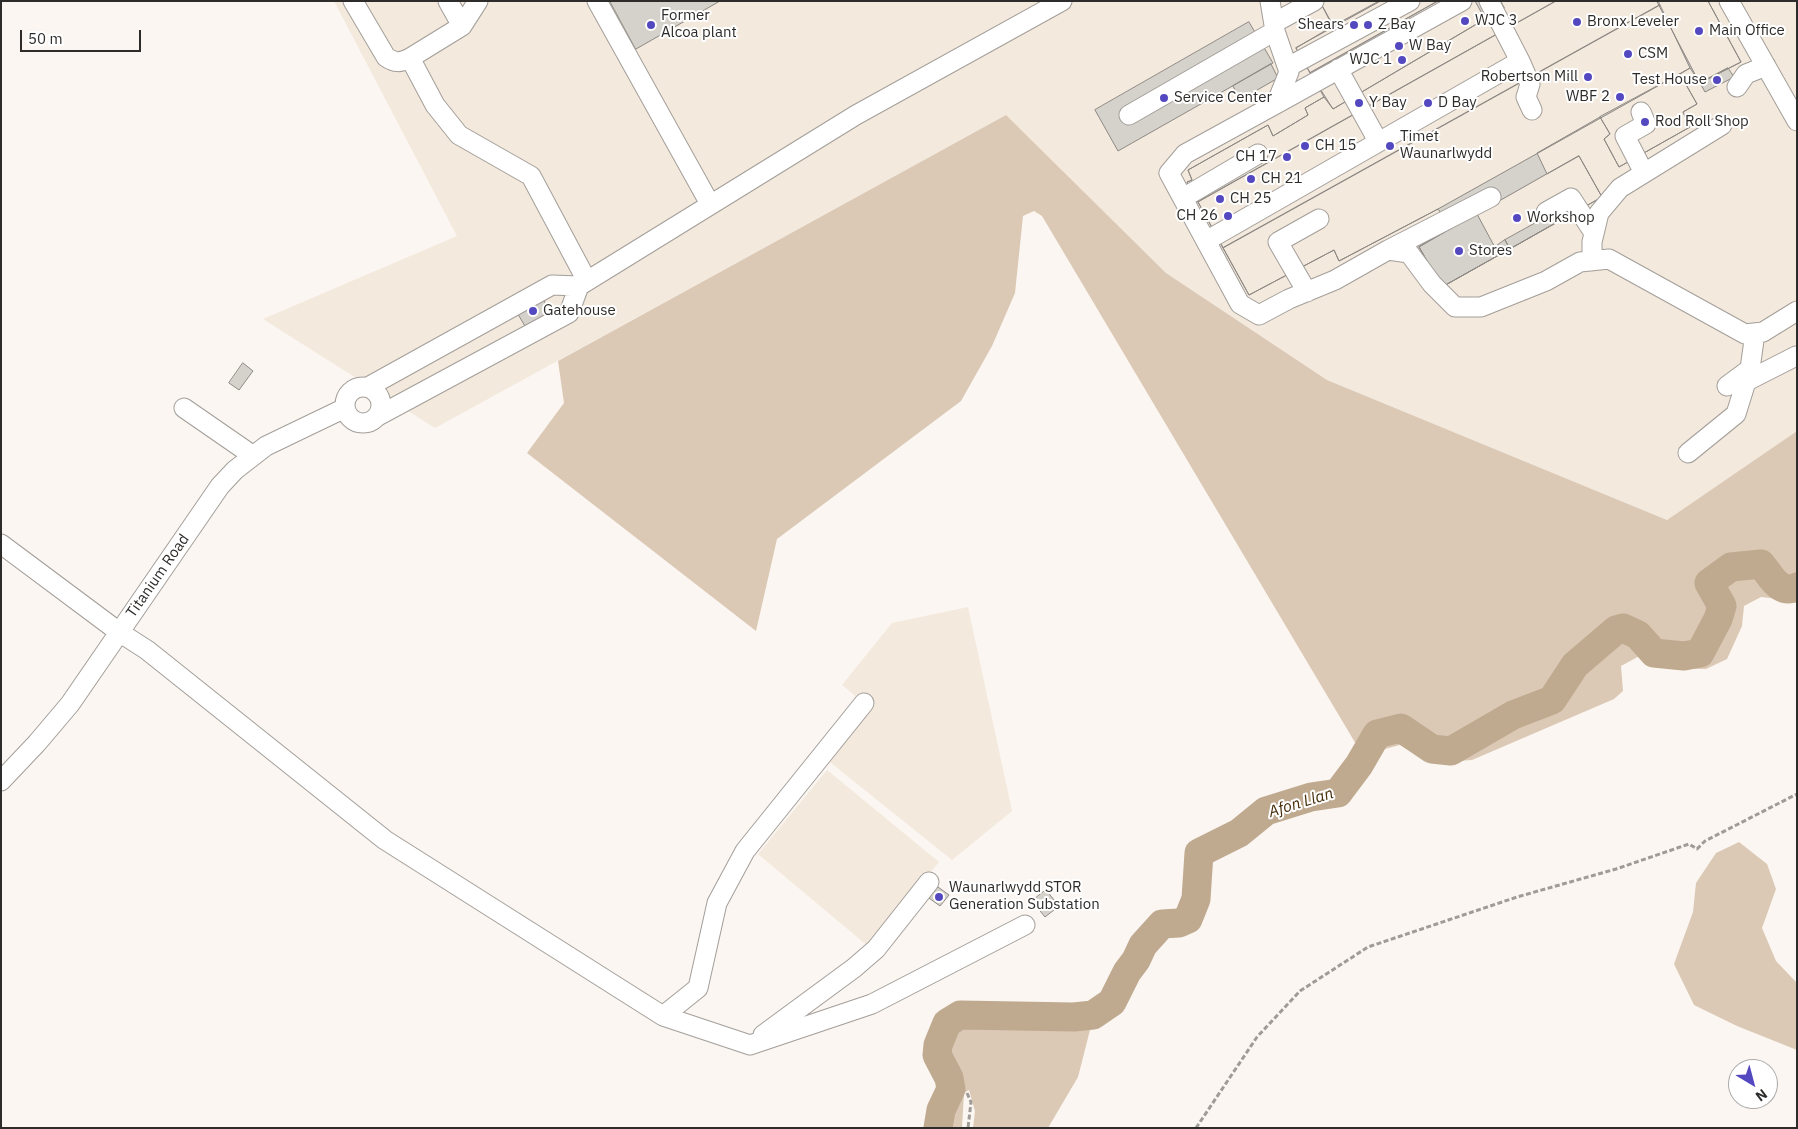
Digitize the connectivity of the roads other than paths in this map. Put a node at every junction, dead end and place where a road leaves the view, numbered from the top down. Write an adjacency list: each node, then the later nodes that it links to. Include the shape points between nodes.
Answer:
1 (353, 1): 14 (street, via 386,57 394,62)
2 (448, 1): 12 (street)
3 (478, 1): 12 (street)
4 (597, 1): 31 (street)
5 (1062, 1): 31 (street, via 856,115)
6 (1270, 1): 13 (street)
7 (1314, 1): 13 (street)
8 (1410, 1): 17 (street)
9 (1462, 1): 18 (street)
10 (1489, 1): 15 (street)
11 (1729, 1): 16 (street)
12 (462, 26): 14 (street)
13 (1274, 27): 17 (street); 23 (street)
14 (410, 58): 38 (street, via 435,105 459,135 531,176)
15 (1520, 61): 21 (street, via 1530,84 1526,98); 26 (street)
16 (1766, 66): 19 (street, via 1746,74); 24 (street)
17 (1288, 67): 20 (street)
18 (1338, 69): 20 (street); 26 (street)
19 (1737, 87)
20 (1276, 104): 30 (street, via 1186,154 1169,173)
21 (1532, 110)
22 (1641, 112): 28 (street, via 1646,124 1625,136)
23 (1129, 115)
24 (1797, 121)
25 (1722, 125): 28 (street)
26 (1378, 141): 35 (street)
27 (1258, 154): 30 (street)
28 (1644, 173): 34 (street, via 1620,188 1599,213)
29 (1491, 197): 36 (street)
30 (1183, 198): 35 (street)
31 (710, 204): 38 (street)
32 (1546, 212): 34 (street, via 1570,198)
33 (1318, 219): 39 (street, via 1278,242)
34 (1594, 233): 37 (street)
35 (1206, 241): 39 (street, via 1240,304 1259,315)
36 (1388, 250): 37 (street, via 1409,253 1432,284 1455,307 1481,307 1546,281 1580,262); 39 (street, via 1335,280)
37 (1592, 261): 41 (street, via 1609,259 1744,334)
38 (583, 284): 45 (street, via 552,285); 48 (street, via 570,313)
39 (1306, 292)
40 (1797, 311): 41 (street, via 1763,332)
41 (1755, 333): 43 (street)
42 (1796, 356): 43 (street)
43 (1748, 375): 44 (street); 49 (street, via 1736,414)
44 (1727, 386)
45 (368, 387): 47 (street, via 351,391); 48 (street, via 381,401)
46 (184, 408): 50 (street)
47 (345, 408): 48 (street, via 358,422 368,422); 50 (street, Titanium Road)
48 (378, 416)
49 (1688, 453)
50 (252, 455): 52 (street, Titanium Road, via 220,486)
51 (1, 544): 52 (street)
52 (119, 632): 54 (street, Titanium Road, via 70,704); 57 (street, via 147,650 385,840)
53 (864, 703): 57 (street, via 745,851 717,903 698,988)
54 (1, 781)
55 (929, 882): 58 (street, via 876,949)
56 (1024, 925): 58 (street, via 872,1004)
57 (663, 1016): 58 (street)
58 (750, 1045)

